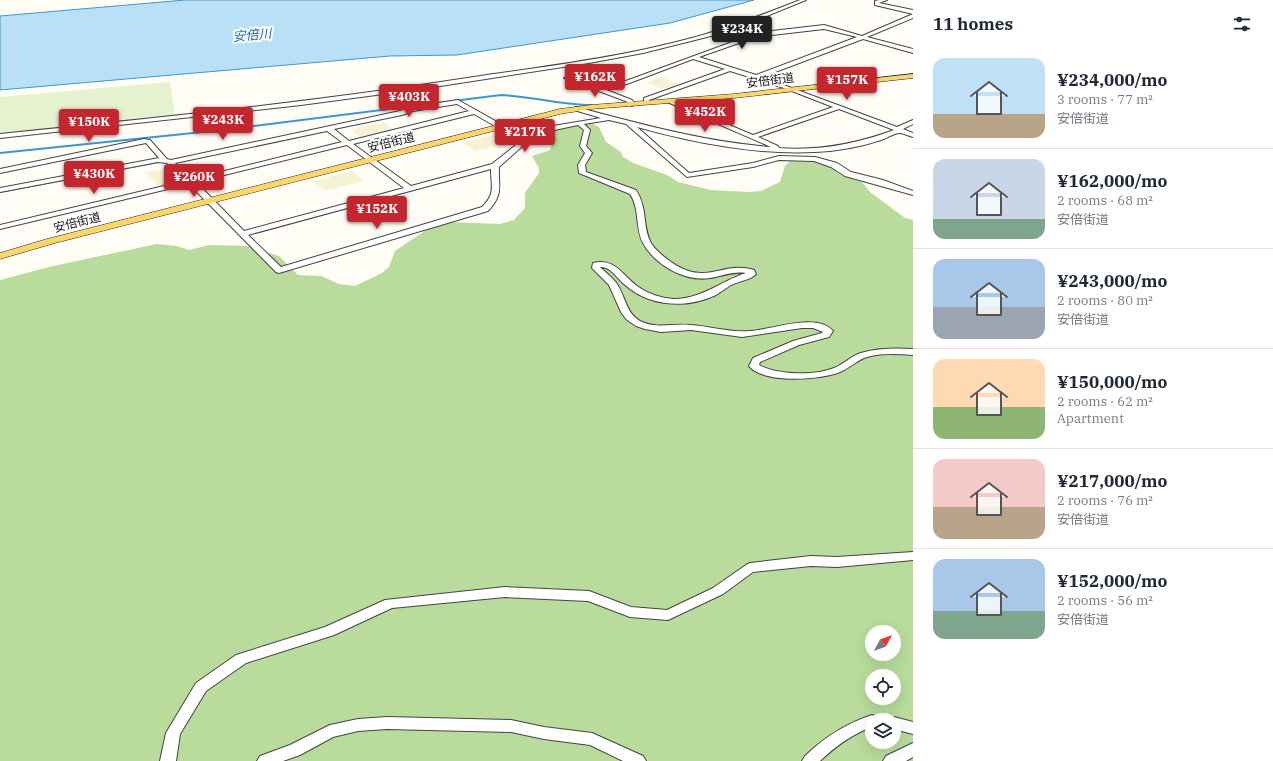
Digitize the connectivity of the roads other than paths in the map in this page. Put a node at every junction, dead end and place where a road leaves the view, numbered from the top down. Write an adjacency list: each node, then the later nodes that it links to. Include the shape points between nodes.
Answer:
1 (804, 0): 28 (street, via 736,27 659,48 609,58 359,97)
2 (885, 0): 3 (street, via 877,4)
3 (913, 12)
4 (913, 16): 5 (street)
5 (863, 37): 6 (street); 7 (street, via 824,27 772,33); 10 (street)
6 (913, 51)
7 (693, 57): 8 (street); 12 (street, via 625,83)
8 (730, 69): 10 (street); 15 (street, via 646,99)
9 (913, 76): 13 (main road, 安倍街道)
10 (756, 77): 13 (street)
11 (567, 78): 12 (street)
12 (596, 88): 16 (street)
13 (792, 90): 14 (main road, 安倍街道); 17 (street)
14 (668, 101): 15 (main road, 安倍街道); 29 (street)
15 (646, 103): 16 (main road, 安倍街道)
16 (632, 104): 18 (main road, 安倍街道)
17 (839, 107): 26 (street); 29 (street)
18 (576, 109): 20 (street); 24 (main road, 安倍街道)
19 (474, 112): 24 (street); 25 (street, via 458,102 412,108 402,113); 31 (street)
20 (610, 118): 21 (street); 23 (street)
21 (626, 122): 32 (street, via 699,141); 34 (street, via 687,175 753,165 779,158)
22 (913, 122): 26 (street)
23 (580, 124): 30 (street, via 555,126); 46 (street, via 587,130 583,146 589,153 582,163 583,173 633,192 637,196 643,234 646,242 660,258 671,266 698,277 740,269 752,274 736,279 700,298 678,302 660,300 637,291 610,266 596,265 596,268 615,286 623,310 633,320 663,330 682,327 751,334 790,327 816,326 828,331 826,335 796,343 756,360 754,366 764,372 817,375 836,371 864,355)
24 (500, 126): 30 (street); 33 (main road, 安倍街道)
25 (329, 129): 31 (street); 35 (street)
26 (899, 130): 27 (street); 32 (street, via 871,142 851,146)
27 (913, 135)
28 (0, 136)
29 (752, 137): 32 (street)
30 (522, 139): 36 (street, via 525,141)
31 (349, 143): 33 (street); 38 (street)
32 (783, 150): 34 (street)
33 (371, 159): 39 (street); 42 (main road, 安倍街道)
34 (792, 159): 41 (street, via 815,159 834,165 848,174)
35 (167, 161): 37 (street, via 144,141); 38 (street); 40 (street)
36 (496, 166): 39 (street); 44 (street, via 497,189 491,204 485,209 279,270)
37 (0, 171)
38 (191, 181): 42 (street); 43 (street)
39 (410, 189): 44 (street)
40 (0, 190)
41 (913, 193)
42 (210, 200): 44 (street); 45 (main road, 安倍街道)
43 (0, 227)
44 (242, 234)
45 (0, 256)
46 (913, 352)
47 (913, 556): 52 (street, via 837,562 811,561 750,568 718,591 668,615 630,612 589,596 505,592 390,603 329,631 241,659 201,687 173,732)
48 (865, 723): 55 (street, via 832,740)
49 (901, 725): 50 (street)
50 (913, 728)
51 (913, 750): 56 (street)
52 (168, 761)
53 (265, 761): 54 (street, via 295,750 330,731 358,725 387,723 511,726 592,739)
54 (638, 761)
55 (810, 761)
56 (891, 761)

